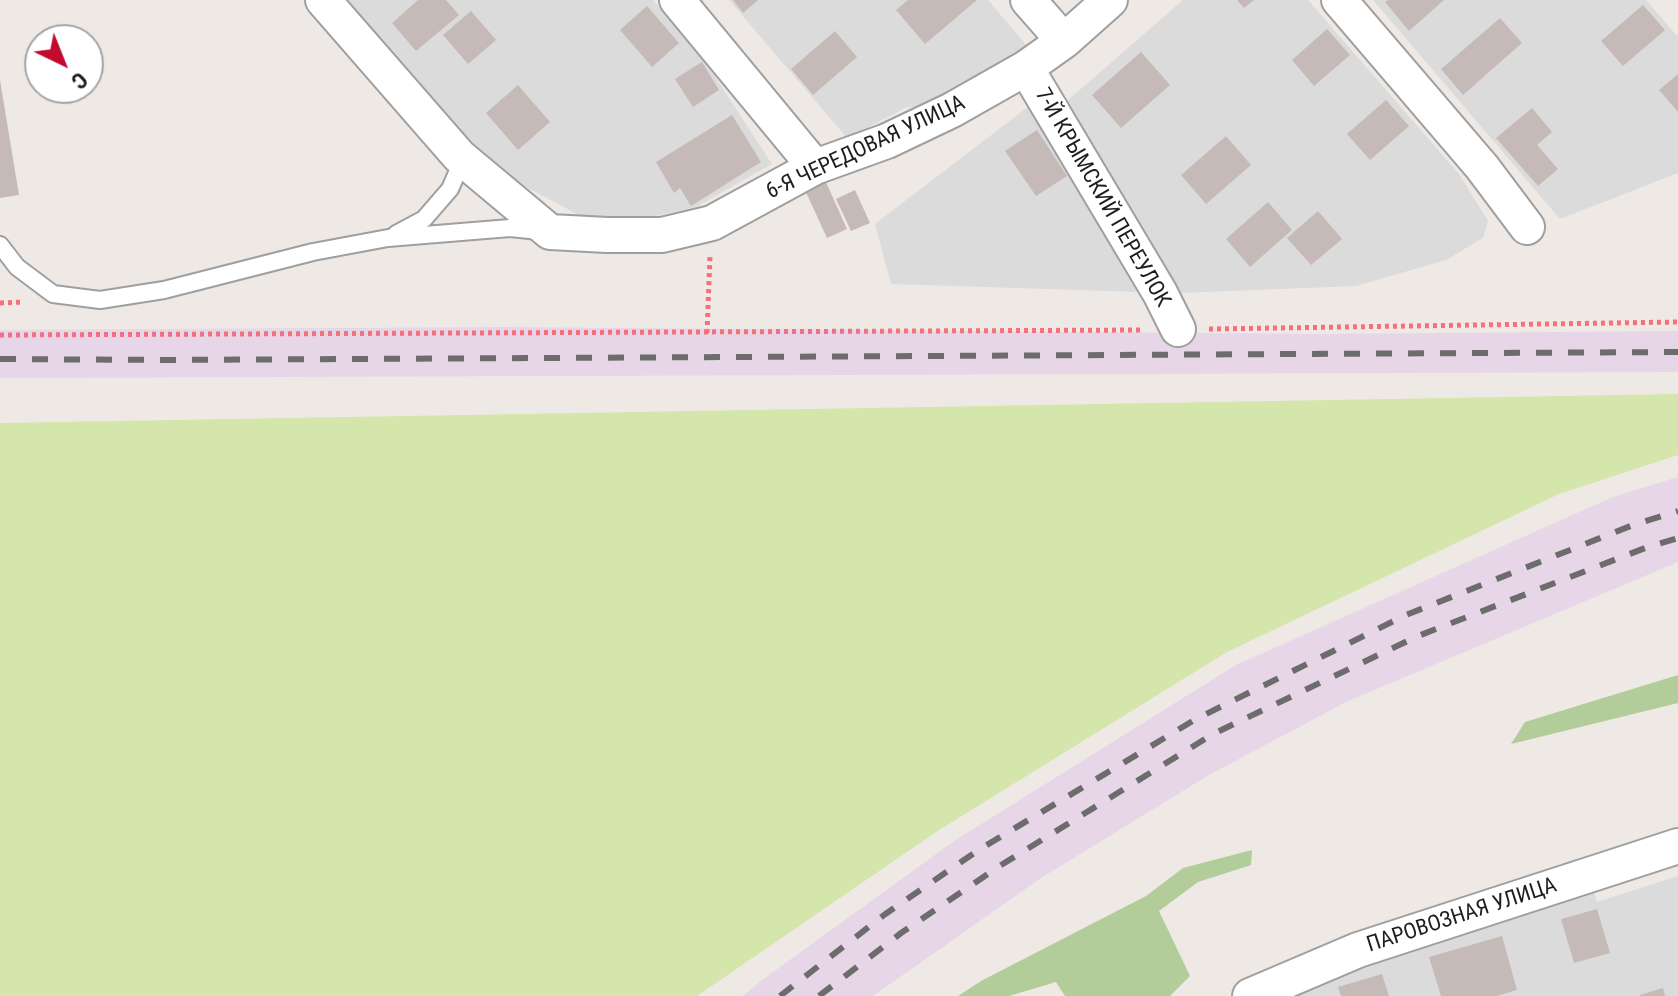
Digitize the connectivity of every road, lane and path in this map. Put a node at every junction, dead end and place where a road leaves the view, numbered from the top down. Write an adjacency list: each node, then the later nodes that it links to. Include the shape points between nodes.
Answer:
1 (323, 0): 8 (street)
2 (677, 0): 9 (street)
3 (1028, 0): 6 (street)
4 (1110, 0): 6 (street, 6-Я ЧЕРЕДОВАЯ УЛИЦА)
5 (1339, 0): 11 (street)
6 (1064, 41): 7 (street, 6-Я ЧЕРЕДОВАЯ УЛИЦА)
7 (1026, 68): 9 (street, 6-Я ЧЕРЕДОВАЯ УЛИЦА, via 887,141); 16 (street, 7-Й КРЫМСКИЙ ПЕРЕУЛОК)
8 (459, 156): 12 (street); 13 (lane, via 450,189 424,219)
9 (815, 167): 10 (street, 6-Я ЧЕРЕДОВАЯ УЛИЦА)
10 (712, 223): 12 (street, 6-Я ЧЕРЕДОВАЯ УЛИЦА, via 662,235); 17 (path)
11 (1527, 227)
12 (550, 232): 13 (lane, via 510,228)
13 (388, 238): 14 (lane, via 100,300 53,294 17,267)
14 (0, 245)
15 (1678, 322): 16 (path)
16 (1178, 329): 17 (path)
17 (707, 333): 18 (path)
18 (0, 335)
19 (1678, 846): 20 (street, ПАРОВОЗНАЯ УЛИЦА, via 1358,950)
20 (1250, 996)

